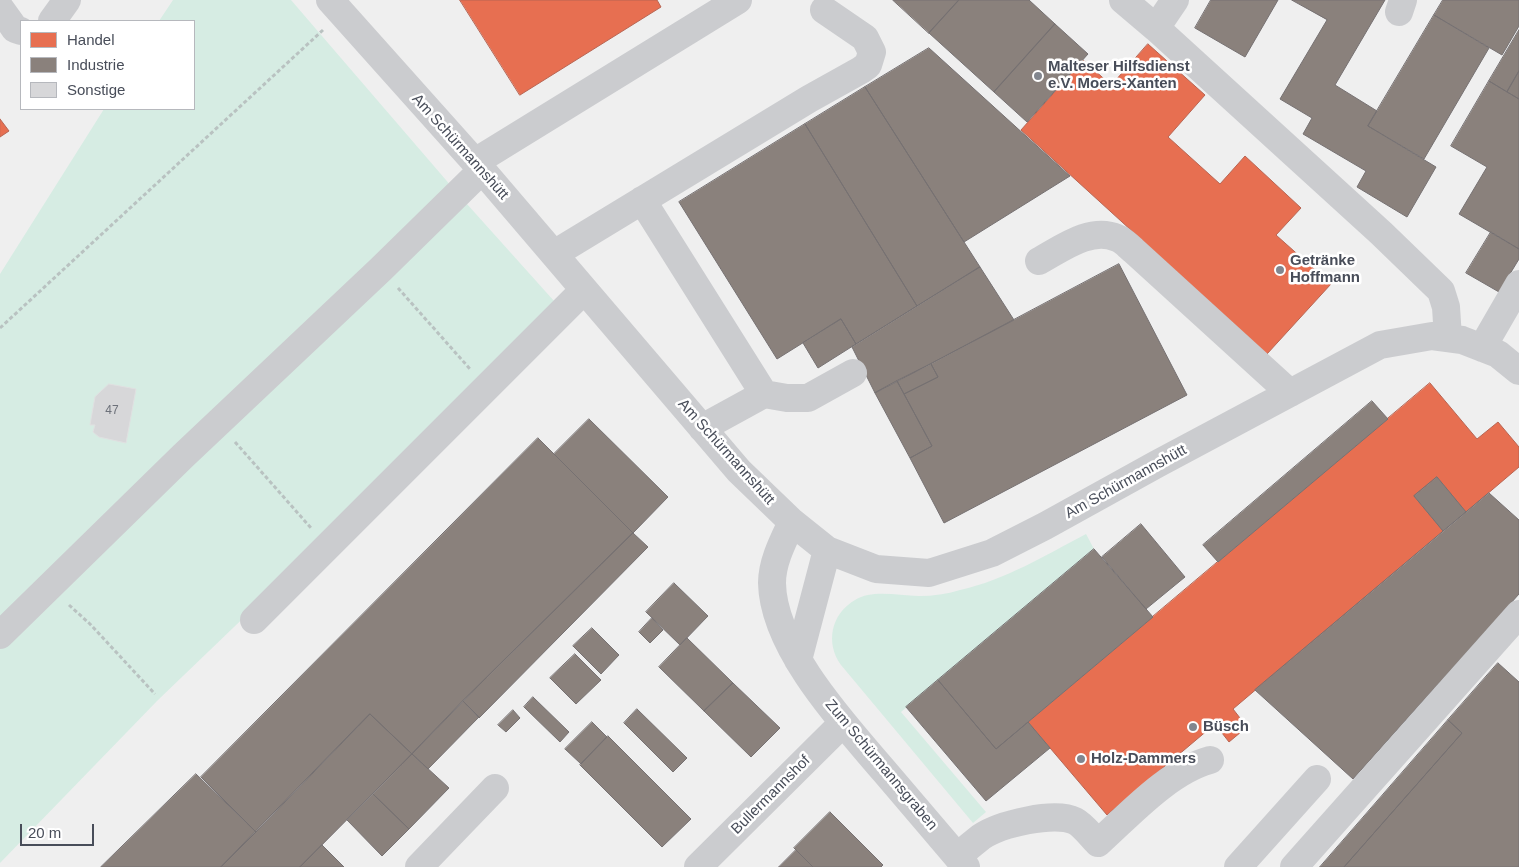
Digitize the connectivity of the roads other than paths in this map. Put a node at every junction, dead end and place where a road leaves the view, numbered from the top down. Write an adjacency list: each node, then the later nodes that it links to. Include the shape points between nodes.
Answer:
1 (67, 0): 8 (street)
2 (738, 0): 11 (street)
3 (1123, 0): 9 (street)
4 (1175, 0): 9 (street)
5 (344, 4): 11 (street, Am Schürmannshütt)
6 (0, 8): 10 (street, via 15,28)
7 (824, 10): 12 (street, via 865,38 872,52 868,65)
8 (53, 20)
9 (1156, 28): 17 (street, via 1441,291 1446,307)
10 (20, 30)
11 (478, 166): 13 (street, Am Schürmannshütt); 28 (street, via 382,269 183,456)
12 (642, 200): 13 (street); 22 (street)
13 (554, 254): 16 (street, Am Schürmannshütt)
14 (1039, 261): 21 (street, via 1079,240 1099,234 1117,238)
15 (1519, 284): 18 (street)
16 (584, 290): 23 (street, Am Schürmannshütt); 27 (street)
17 (1448, 338): 18 (street, Am Schürmannshütt); 21 (street, Am Schürmannshütt, via 1432,336 1380,345)
18 (1482, 348): 19 (street, Am Schürmannshütt, via 1498,354)
19 (1519, 371)
20 (853, 373): 22 (street, via 808,398)
21 (1290, 393): 25 (street, Am Schürmannshütt, via 992,553 929,573 876,569)
22 (764, 394): 23 (street)
23 (702, 428): 24 (street, Am Schürmannshütt, via 739,471)
24 (792, 522): 25 (street, Am Schürmannshütt); 29 (street, Zum Schürmannsgraben, via 778,553 772,582 778,619)
25 (827, 550): 29 (street)
26 (1519, 614): 38 (street)
27 (254, 620)
28 (0, 635)
29 (798, 660): 30 (street, Zum Schürmannsgraben)
30 (844, 723): 34 (street, Zum Schürmannsgraben); 36 (street, Bullermannshof)
31 (1210, 760): 34 (street, via 1168,781 1098,843 1076,822 1062,817 1030,820 982,836)
32 (1317, 779): 37 (street)
33 (494, 788): 35 (street)
34 (962, 862)
35 (420, 867)
36 (698, 867)
37 (1238, 867)
38 (1294, 867)

